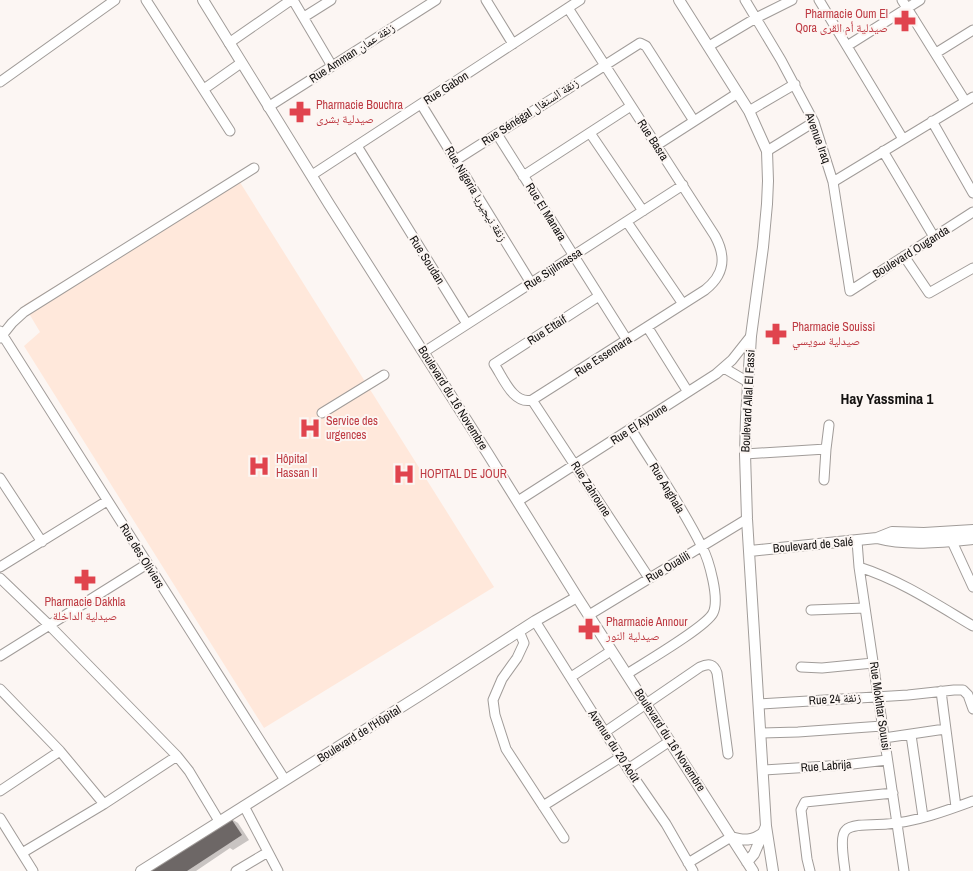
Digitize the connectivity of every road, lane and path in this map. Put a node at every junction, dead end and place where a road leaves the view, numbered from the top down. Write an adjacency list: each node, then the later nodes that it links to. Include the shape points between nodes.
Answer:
1 (114, 0): 27 (street)
2 (146, 0): 29 (street)
3 (203, 0): 19 (street, Boulevard du 16 Novembre)
4 (292, 0): 16 (street); 19 (street)
5 (331, 0): 16 (street)
6 (436, 0): 26 (street, Rue Amman زنقة عمان)
7 (486, 0): 20 (street)
8 (580, 0): 15 (street, Rue Gabon)
9 (679, 0): 21 (street, Boulevard Allal El Fassi)
10 (745, 0): 17 (street, Avenue Iraq)
11 (792, 0): 17 (street)
12 (819, 0): 22 (street)
13 (920, 0): 14 (street)
14 (904, 4): 22 (street); 23 (street)
15 (568, 8): 20 (street, Rue Gabon); 25 (street, Rue Basra)
16 (304, 17): 26 (street)
17 (756, 18): 21 (street); 28 (street, Avenue Iraq)
18 (973, 30): 23 (street)
19 (229, 43): 24 (street, Boulevard du 16 Novembre)
20 (513, 44): 32 (street, Rue Gabon)
21 (709, 46): 30 (street, Boulevard Allal El Fassi)
22 (847, 46): 42 (street)
23 (936, 53): 31 (street)
24 (242, 63): 29 (street); 33 (street, Boulevard du 16 Novembre)
25 (605, 64): 34 (street, Rue Basra); 36 (street, Rue Sénégal زنقة السنغال, via 633,46 640,43 646,46); 41 (street, Rue Sénégal زنقة السنغال)
26 (332, 66): 33 (street, Rue Amman زنقة عمان)
27 (0, 82)
28 (794, 84): 35 (street); 37 (street, Avenue Iraq)
29 (204, 89): 39 (street)
30 (738, 94): 35 (street, Boulevard Allal El Fassi); 36 (street)
31 (969, 99): 38 (street)
32 (422, 104): 44 (street, Rue Gabon); 47 (street, Rue Nigeria زنقة نيجيريا)
33 (268, 106): 49 (street, Boulevard du 16 Novembre)
34 (631, 106): 40 (street); 43 (street, Rue Basra)
35 (749, 111): 45 (street, Boulevard Allal El Fassi)
36 (694, 121): 43 (street)
37 (814, 122): 45 (street); 51 (street, Avenue Iraq)
38 (932, 122): 42 (street); 53 (street)
39 (230, 131)
40 (590, 133): 50 (street); 54 (street)
41 (496, 134): 47 (street, Rue Sénégal زنقة السنغال); 50 (street, Rue El Manara)
42 (903, 139): 46 (street)
43 (657, 145): 52 (street, Rue Basra)
44 (357, 146): 49 (street, Rue Gabon); 66 (street, Rue Soudan)
45 (767, 151): 69 (street, Boulevard Allal El Fassi, via 767,204)
46 (883, 151): 51 (street); 57 (street)
47 (456, 160): 62 (street, Rue Nigeria زنقة نيجيريا)
48 (254, 168): 68 (street, via 24,312)
49 (312, 176): 71 (street, Boulevard du 16 Novembre)
50 (523, 176): 58 (street, Rue El Manara)
51 (833, 182): 63 (street, Avenue Iraq)
52 (683, 185): 54 (street, Rue Sijilmassa); 61 (street, Rue Basra, via 721,247 723,260)
53 (973, 193)
54 (643, 211): 56 (street, Rue Sijilmassa)
55 (973, 212): 57 (street, Boulevard Ouganda)
56 (627, 222): 58 (street, Rue Sijilmassa); 65 (street)
57 (934, 237): 59 (street, Boulevard Ouganda)
58 (574, 256): 62 (street, Rue Sijilmassa); 64 (street, Rue El Manara)
59 (904, 256): 60 (street, via 929,293); 63 (street, Boulevard Ouganda)
60 (973, 268)
61 (718, 276): 65 (street, Rue Essemara, via 710,286)
62 (531, 283): 66 (street, Rue Sijilmassa)
63 (850, 291)
64 (599, 296): 70 (street, Rue El Manara); 76 (street, Rue Ettaif, via 494,364 516,396 523,401)
65 (683, 304): 67 (street, Rue Essemara)
66 (467, 324): 71 (street, Rue Sijilmassa)
67 (648, 328): 70 (street, Rue Essemara); 75 (street)
68 (1, 335): 86 (street, Rue des Oliviers)
69 (751, 336): 72 (street, Rue El Ayoune); 74 (street, Boulevard Allal El Fassi)
70 (627, 340): 76 (street, Rue Essemara)
71 (424, 352): 85 (street, Boulevard du 16 Novembre)
72 (724, 368): 74 (street); 75 (street, Rue El Ayoune)
73 (384, 375): 77 (street)
74 (748, 382): 81 (street, Boulevard Allal El Fassi)
75 (688, 392): 79 (street, Rue El Ayoune)
76 (532, 400): 82 (street, Rue Zahroune)
77 (322, 413)
78 (829, 425): 80 (street)
79 (631, 429): 82 (street, Rue El Ayoune); 93 (street, Rue Anghala)
80 (826, 449): 81 (street); 84 (street)
81 (745, 454): 87 (street, Boulevard Allal El Fassi)
82 (575, 464): 85 (street, Rue El Ayoune); 99 (street, Rue Zahroune)
83 (0, 478): 92 (street)
84 (824, 480)
85 (518, 500): 101 (street, Boulevard du 16 Novembre)
86 (107, 501): 92 (street); 95 (street, Rue des Oliviers)
87 (746, 519): 93 (street, Rue Oualili); 94 (street, Boulevard Allal El Fassi)
88 (973, 530): 89 (street, Boulevard de Salé)
89 (950, 537): 90 (street, Boulevard de Salé); 91 (street, Boulevard de Salé, via 892,532); 100 (street)
90 (973, 539)
91 (857, 541): 94 (street, Boulevard de Salé); 97 (street, Rue Mokhtar Souusi)
92 (42, 542): 96 (street)
93 (702, 546): 99 (street, Rue Oualili); 113 (street, Rue Anghala, via 714,586 713,613 692,632)
94 (750, 551): 119 (street, Boulevard Allal El Fassi)
95 (148, 564): 106 (street); 135 (street, Rue des Oliviers)
96 (0, 567)
97 (859, 567): 102 (street, Rue Mokhtar Souusi); 107 (street, via 897,582)
98 (0, 578): 106 (street)
99 (650, 578): 104 (street, Rue Oualili)
100 (973, 587)
101 (577, 597): 104 (street, Boulevard du 16 Novembre); 105 (street, Boulevard de l'Hôpital)
102 (865, 608): 103 (street); 111 (street, Rue Mokhtar Souusi)
103 (811, 610)
104 (589, 615): 109 (street, Boulevard du 16 Novembre)
105 (536, 621): 108 (street, Boulevard de l'Hôpital); 114 (street, Avenue du 20 Août)
106 (50, 626): 110 (street); 130 (street)
107 (973, 626)
108 (519, 631): 135 (street, Boulevard de l'Hôpital); 141 (street, via 524,643 493,700 495,715 506,749)
109 (611, 651): 113 (street, Boulevard du 16 Novembre); 114 (street)
110 (0, 656)
111 (873, 663): 112 (street); 117 (street, Rue Mokhtar Souusi)
112 (801, 667)
113 (627, 674): 118 (street, Boulevard du 16 Novembre)
114 (571, 677): 123 (street, Avenue du 20 Août)
115 (0, 688): 128 (street)
116 (941, 691): 117 (street, Rue 24 زنقة); 120 (street, Rue 24 زنقة, via 960,690 968,695); 122 (street)
117 (878, 697): 119 (street, Rue 24 زنقة); 121 (street, Rue Mokhtar Souusi)
118 (646, 703): 123 (street); 127 (street, Boulevard du 16 Novembre); 129 (street, via 700,666 711,664 717,673)
119 (760, 704): 124 (street, Boulevard Allal El Fassi)
120 (973, 709)
121 (882, 726): 124 (street); 126 (street, Rue Mokhtar Souusi)
122 (945, 729): 125 (street); 142 (street)
123 (605, 732): 131 (street, Avenue du 20 Août)
124 (761, 733): 134 (street, Boulevard Allal El Fassi)
125 (911, 735): 126 (street); 143 (street)
126 (884, 738): 132 (street, Rue Mokhtar Souusi)
127 (670, 741): 133 (street); 148 (street, Boulevard du 16 Novembre)
128 (60, 751): 136 (street); 139 (street)
129 (728, 754)
130 (177, 756): 139 (street); 145 (street)
131 (621, 757): 133 (street, Avenue du 20 Août); 141 (street)
132 (888, 760): 134 (street, Rue Labrija); 137 (street, Rue Mokhtar Souusi)
133 (628, 769): 154 (street, Avenue du 20 Août)
134 (764, 770): 147 (street, Boulevard Allal El Fassi)
135 (285, 780): 140 (street, Boulevard de l'Hôpital)
136 (0, 791)
137 (892, 793): 146 (street, Rue Mokhtar Souusi); 161 (street, via 805,802 802,810)
138 (973, 801): 142 (street)
139 (104, 804): 151 (street)
140 (244, 806): 145 (street, Boulevard de l'Hôpital); 150 (street)
141 (543, 806): 149 (street)
142 (956, 807): 143 (street)
143 (923, 817): 146 (street)
144 (0, 818): 151 (street)
145 (219, 821): 156 (street, Boulevard de l'Hôpital)
146 (897, 824): 162 (street, via 847,828 842,838); 163 (street, Rue Mokhtar Souusi)
147 (765, 829): 148 (street, via 758,837 746,840); 152 (street, Boulevard Allal El Fassi); 153 (street, Boulevard Allal El Fassi)
148 (731, 836): 153 (street, Boulevard du 16 Novembre); 154 (street)
149 (564, 838)
150 (268, 852): 157 (street); 158 (street)
151 (22, 853): 155 (street)
152 (770, 857): 159 (street); 160 (street, Boulevard Allal El Fassi)
153 (747, 862): 159 (street, Boulevard du 16 Novembre)
154 (691, 867)
155 (33, 871)
156 (141, 871)
157 (236, 871)
158 (278, 871)
159 (754, 871)
160 (772, 871)
161 (810, 871)
162 (845, 871)
163 (904, 871)

